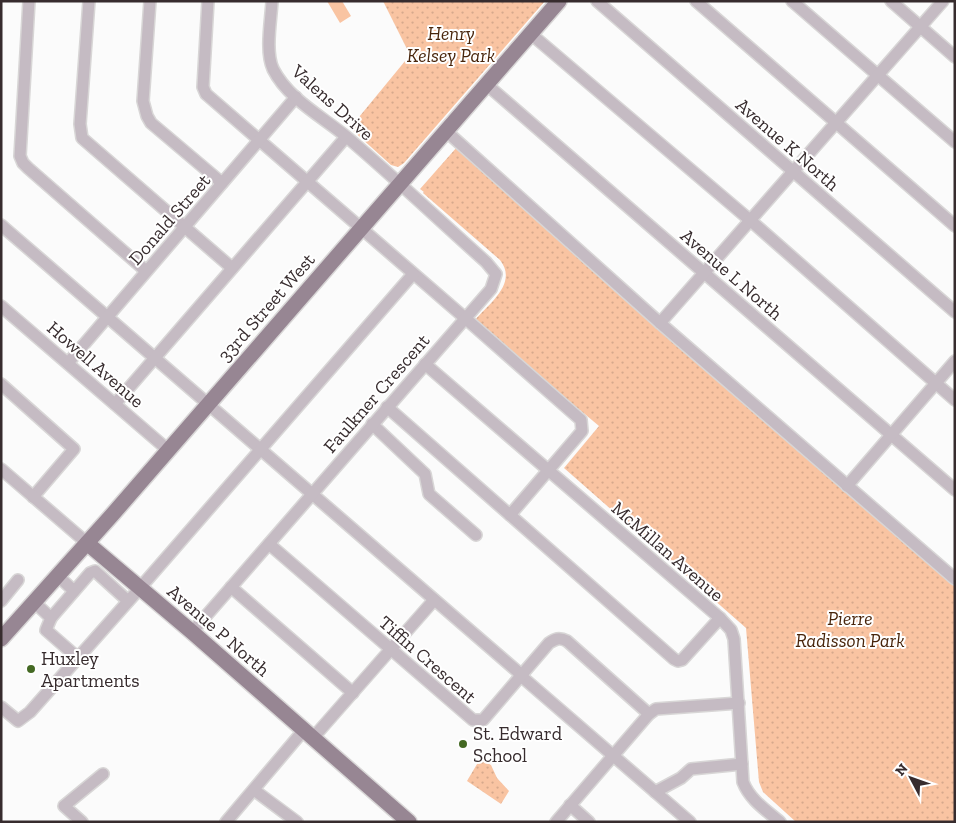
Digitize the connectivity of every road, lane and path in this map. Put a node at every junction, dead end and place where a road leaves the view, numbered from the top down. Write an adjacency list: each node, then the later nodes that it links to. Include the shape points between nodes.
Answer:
1 (29, 1): 33 (street, via 20,156 23,163)
2 (89, 1): 30 (street, via 80,128 82,138)
3 (150, 1): 25 (street, via 143,101 146,116)
4 (208, 1): 21 (street, via 204,91)
5 (272, 1): 17 (street, Valens Drive, via 270,60 276,74)
6 (559, 1): 13 (main road, 33rd Street West)
7 (598, 1): 23 (street, Avenue K North)
8 (696, 1): 18 (street)
9 (792, 1): 15 (street)
10 (891, 1): 12 (street)
11 (943, 1): 12 (street)
12 (920, 27): 14 (street); 15 (street)
13 (531, 34): 16 (main road, 33rd Street West); 27 (street)
14 (952, 50)
15 (878, 75): 18 (street); 22 (street)
16 (486, 84): 19 (main road, 33rd Street West); 34 (street, Avenue L North)
17 (296, 97): 20 (street, Valens Drive); 21 (street, Donald Street)
18 (836, 122): 23 (street); 29 (street)
19 (446, 131): 26 (main road, 33rd Street West); 40 (street)
20 (346, 137): 24 (street); 26 (street, Valens Drive)
21 (260, 140): 24 (street); 25 (street, Donald Street)
22 (955, 142)
23 (793, 172): 27 (street); 37 (street, Avenue K North)
24 (308, 181): 31 (street); 32 (street)
25 (222, 183): 30 (street, Donald Street)
26 (400, 185): 31 (main road, 33rd Street West); 39 (street, Faulkner Crescent, via 496,274 491,289)
27 (751, 221): 34 (street); 45 (street)
28 (1, 225): 38 (street)
29 (955, 226)
30 (184, 228): 32 (street); 33 (street, Donald Street)
31 (361, 228): 35 (street); 49 (main road, 33rd Street West)
32 (232, 268): 41 (street)
33 (146, 271): 38 (street, Donald Street)
34 (705, 273): 40 (street); 52 (street, Avenue L North)
35 (413, 274): 39 (street); 53 (street)
36 (1, 306): 43 (street, Howell Avenue)
37 (955, 312)
38 (107, 317): 41 (street); 43 (street, Donald Street)
39 (466, 318): 44 (street, Faulkner Crescent); 55 (street, via 581,420 582,431)
40 (660, 323): 57 (street)
41 (155, 357): 48 (street); 49 (street)
42 (955, 362): 45 (street)
43 (68, 363): 48 (street, Howell Avenue)
44 (425, 364): 50 (street, Faulkner Crescent); 55 (street, McMillan Avenue)
45 (936, 383): 47 (street); 52 (street)
46 (1, 384): 60 (street, via 74,449)
47 (955, 400)
48 (115, 404): 54 (street, Howell Avenue)
49 (209, 404): 53 (street); 54 (main road, 33rd Street West)
50 (387, 407): 51 (street, Faulkner Crescent); 61 (street)
51 (372, 424): 59 (street, Faulkner Crescent); 62 (street, via 424,474 429,494)
52 (891, 435): 57 (street); 58 (street, Avenue L North)
53 (260, 449): 59 (street); 69 (street)
54 (168, 450): 63 (main road, 33rd Street West)
55 (548, 471): 61 (street); 76 (street, McMillan Avenue)
56 (4, 476): 60 (street, Avenue P North)
57 (847, 486): 66 (street)
58 (955, 490)
59 (312, 494): 64 (street, Faulkner Crescent); 71 (street)
60 (33, 497): 63 (street, Avenue P North)
61 (510, 515): 76 (street, via 678,661)
62 (476, 535)
63 (87, 543): 65 (main road, 33rd Street West); 69 (main road, Avenue P North)
64 (269, 544): 68 (street, Faulkner Crescent); 79 (street, Tiffin Crescent)
65 (57, 575): 70 (street); 74 (main road, 33rd Street West)
66 (955, 579)
67 (18, 580): 72 (street)
68 (232, 587): 77 (street, Faulkner Crescent); 82 (street)
69 (140, 588): 73 (street); 77 (main road, Avenue P North)
70 (74, 591): 73 (street, via 95,571); 75 (street)
71 (434, 600): 79 (street); 81 (street)
72 (1, 601)
73 (128, 601): 80 (street)
74 (34, 602): 75 (street); 78 (main road, 33rd Street West)
75 (51, 618): 80 (street, via 46,630)
76 (720, 618): 83 (street, McMillan Avenue, via 734,639)
77 (192, 632): 86 (main road, Avenue P North)
78 (1, 639)
79 (390, 650): 81 (street, Tiffin Crescent, via 467,716 477,720 483,720); 82 (street)
80 (78, 658): 84 (street, via 18,721)
81 (521, 676): 85 (street, Tiffin Crescent, via 549,643 562,638); 87 (street)
82 (353, 693): 86 (street)
83 (739, 703): 85 (street, via 662,707); 88 (street, McMillan Avenue)
84 (1, 707)
85 (649, 714): 87 (street)
86 (308, 735): 90 (street); 96 (main road, Avenue P North)
87 (612, 757): 91 (street); 92 (street)
88 (742, 764): 91 (street, via 691,769); 100 (street, McMillan Avenue, via 743,782 749,794)
89 (104, 774): 93 (street, via 64,806)
90 (254, 790): 94 (street); 95 (street)
91 (655, 792): 99 (street)
92 (570, 805): 97 (street); 98 (street)
93 (82, 822)
94 (226, 822)
95 (297, 822)
96 (409, 822)
97 (556, 822)
98 (589, 822)
99 (690, 822)
100 (780, 822)

